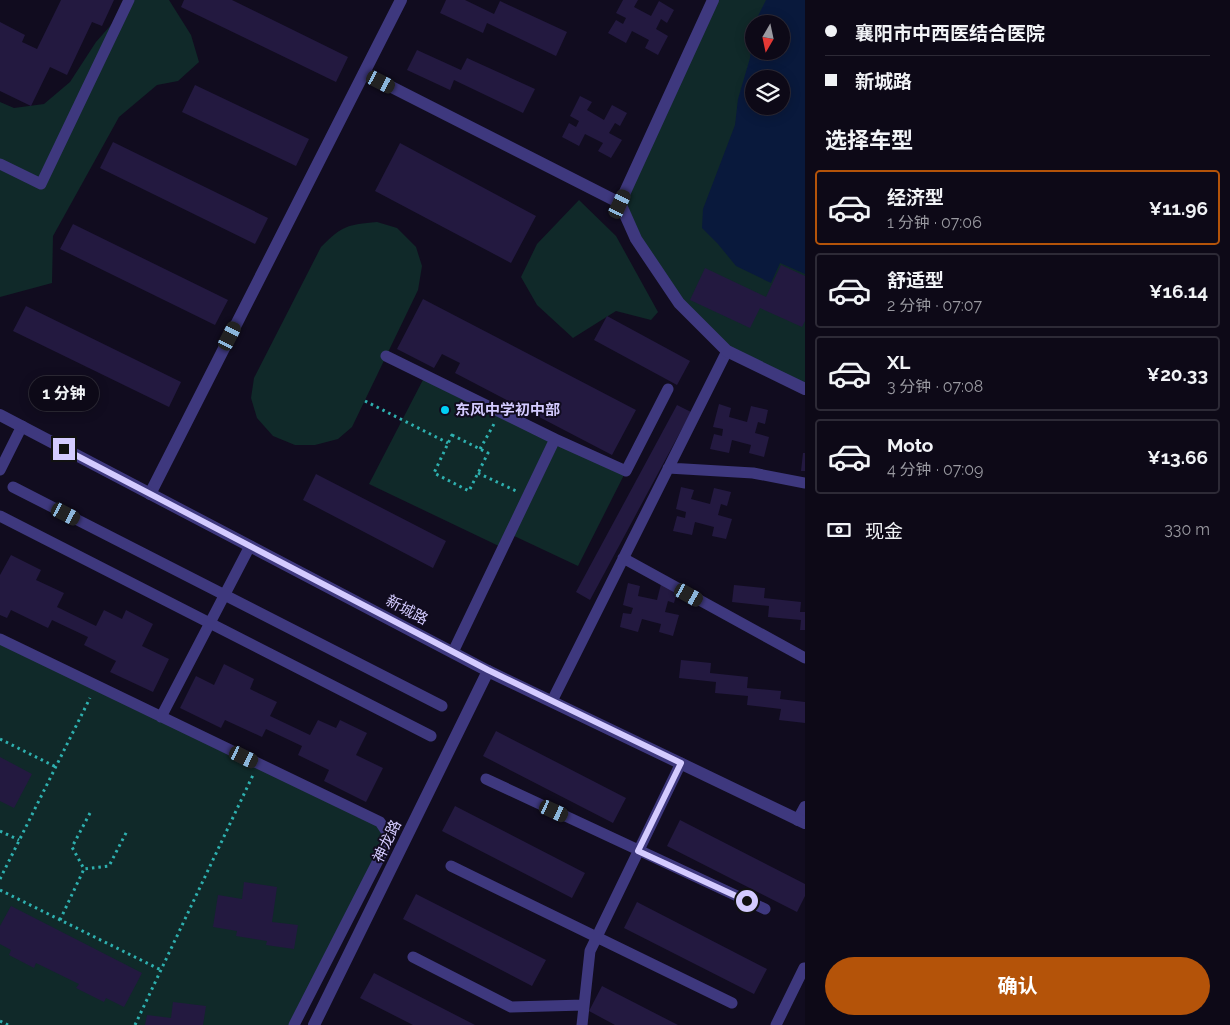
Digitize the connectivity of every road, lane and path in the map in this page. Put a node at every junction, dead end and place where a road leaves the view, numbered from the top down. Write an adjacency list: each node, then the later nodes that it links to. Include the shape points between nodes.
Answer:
1 (129, 0): 5 (lane, via 40,184)
2 (401, 0): 4 (street)
3 (713, 0): 6 (street)
4 (364, 73): 6 (street); 23 (street)
5 (0, 164)
6 (620, 204): 7 (street, via 636,239 679,303)
7 (727, 351): 10 (street); 18 (lane)
8 (386, 356): 12 (lane)
9 (668, 389): 15 (lane, via 626,471)
10 (805, 389)
11 (365, 401): 16 (path)
12 (500, 412): 15 (lane); 17 (path)
13 (0, 415): 14 (street, 新城路)
14 (22, 426): 19 (lane); 23 (street, 新城路)
15 (555, 439): 24 (lane)
16 (448, 443): 17 (path, via 452,435); 20 (path, via 434,473 469,491)
17 (480, 449): 20 (path, via 488,453)
18 (668, 468): 21 (lane, via 754,473); 27 (lane)
19 (0, 470)
20 (478, 473): 24 (path)
21 (805, 483)
22 (13, 487): 28 (lane)
23 (150, 494): 26 (street, 新城路)
24 (528, 496): 31 (lane)
25 (0, 516): 29 (lane)
26 (250, 546): 28 (lane); 31 (street, 新城路)
27 (623, 558): 32 (lane); 35 (lane)
28 (224, 595): 29 (lane); 36 (lane)
29 (210, 623): 37 (lane); 38 (lane)
30 (0, 639): 34 (lane)
31 (453, 652): 33 (street, 新城路)
32 (805, 658)
33 (488, 670): 35 (street, 新城路); 67 (street, 神龙路)
34 (96, 686): 37 (lane); 42 (path)
35 (552, 701): 40 (street, 新城路)
36 (442, 706)
37 (161, 717): 41 (lane)
38 (430, 736)
39 (0, 740): 42 (path)
40 (681, 763): 46 (street, 新城路); 50 (lane)
41 (258, 764): 60 (path); 66 (lane, via 380,822 388,834 386,845)
42 (56, 767): 49 (path)
43 (486, 778): 50 (lane)
44 (805, 807): 46 (street)
45 (90, 813): 52 (path, via 72,847)
46 (802, 821)
47 (0, 830): 49 (path)
48 (127, 831): 52 (path, via 109,866)
49 (19, 840): 53 (path)
50 (638, 851): 55 (lane); 57 (lane)
51 (451, 866): 57 (lane)
52 (84, 869): 56 (path)
53 (0, 879)
54 (0, 890): 56 (path)
55 (765, 909)
56 (60, 920): 60 (path)
57 (596, 937): 61 (lane); 62 (lane, via 590,951)
58 (413, 957): 62 (lane, via 511,1007)
59 (805, 968): 69 (lane)
60 (161, 970): 65 (path)
61 (732, 1003)
62 (584, 1005): 68 (lane)
63 (0, 1021): 64 (path)
64 (8, 1025)
65 (135, 1025)
66 (294, 1025)
67 (314, 1025)
68 (582, 1025)
69 (776, 1025)

